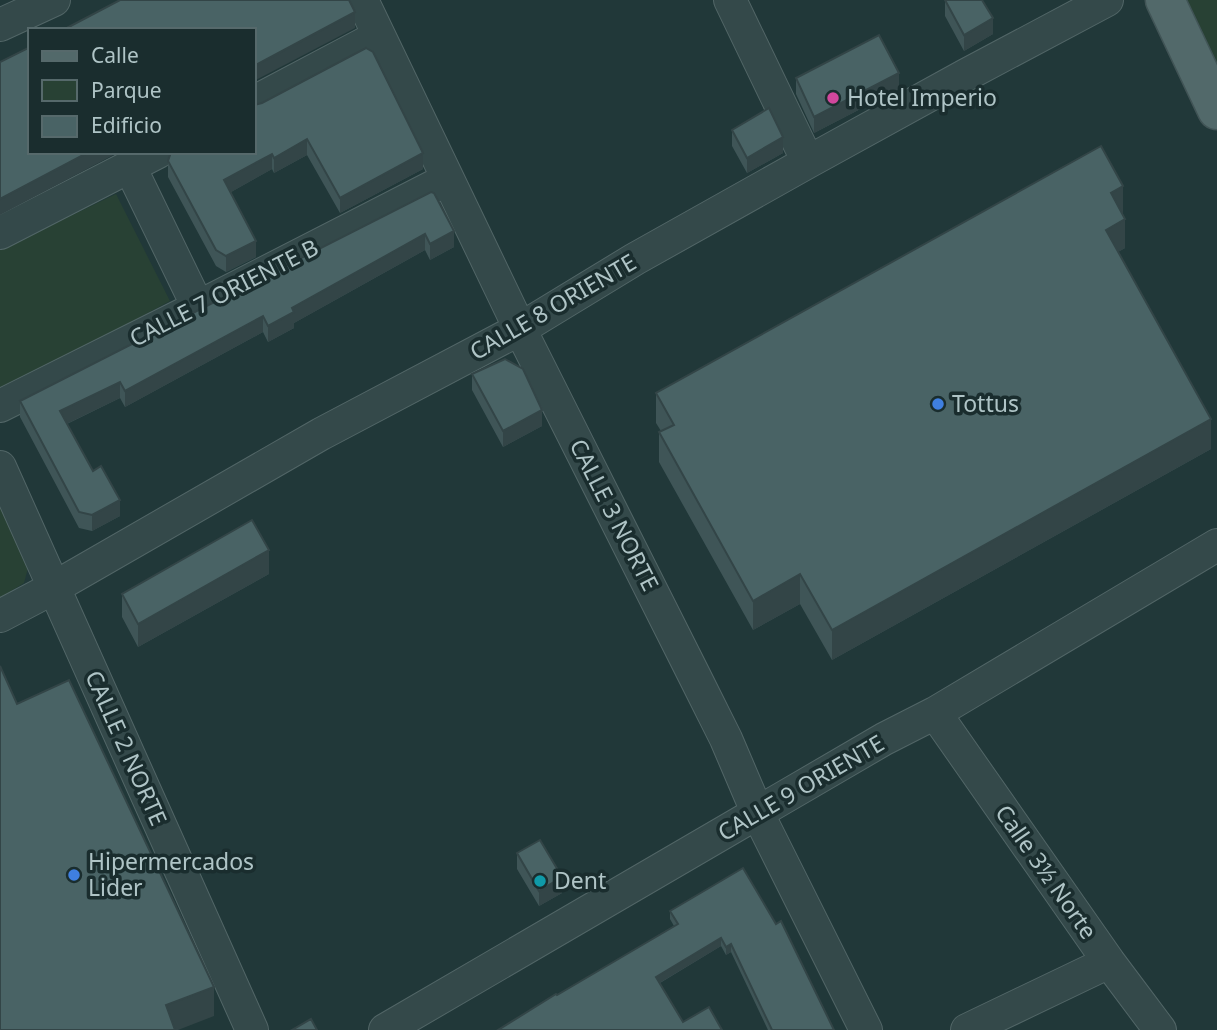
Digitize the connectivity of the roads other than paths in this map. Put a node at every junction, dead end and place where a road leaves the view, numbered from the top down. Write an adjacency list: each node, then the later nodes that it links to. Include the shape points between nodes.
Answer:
1 (54, 0): 6 (street)
2 (362, 0): 7 (street, CALLE 3 NORTE)
3 (730, 0): 11 (street)
4 (1107, 0): 11 (street, CALLE 8 ORIENTE)
5 (1165, 0): 9 (main road)
6 (0, 25)
7 (379, 36): 8 (street); 13 (street, CALLE 3 NORTE)
8 (256, 101)
9 (1217, 110)
10 (154, 154): 12 (street)
11 (808, 162): 16 (street, CALLE 8 ORIENTE)
12 (130, 167): 14 (street); 15 (street)
13 (448, 179): 15 (street, CALLE 7 ORIENTE B); 16 (street, CALLE 3 NORTE)
14 (0, 233)
15 (198, 307): 17 (street, CALLE 7 ORIENTE B)
16 (520, 329): 20 (street, CALLE 8 ORIENTE, via 321,435); 23 (street, CALLE 3 NORTE, via 715,718)
17 (0, 406)
18 (0, 467): 20 (street, CALLE 2 NORTE)
19 (1217, 545): 22 (street, CALLE 9 ORIENTE)
20 (55, 587): 21 (street, CALLE 8 ORIENTE); 25 (street, CALLE 2 NORTE)
21 (0, 616)
22 (935, 713): 23 (street, CALLE 9 ORIENTE); 24 (street, Calle 3½ Norte)
23 (758, 814): 26 (street, CALLE 9 ORIENTE); 27 (street, CALLE 3 NORTE)
24 (1109, 962): 28 (street); 29 (street, Calle 3½ Norte)
25 (252, 1030)
26 (385, 1030)
27 (866, 1030)
28 (967, 1030)
29 (1160, 1030)

